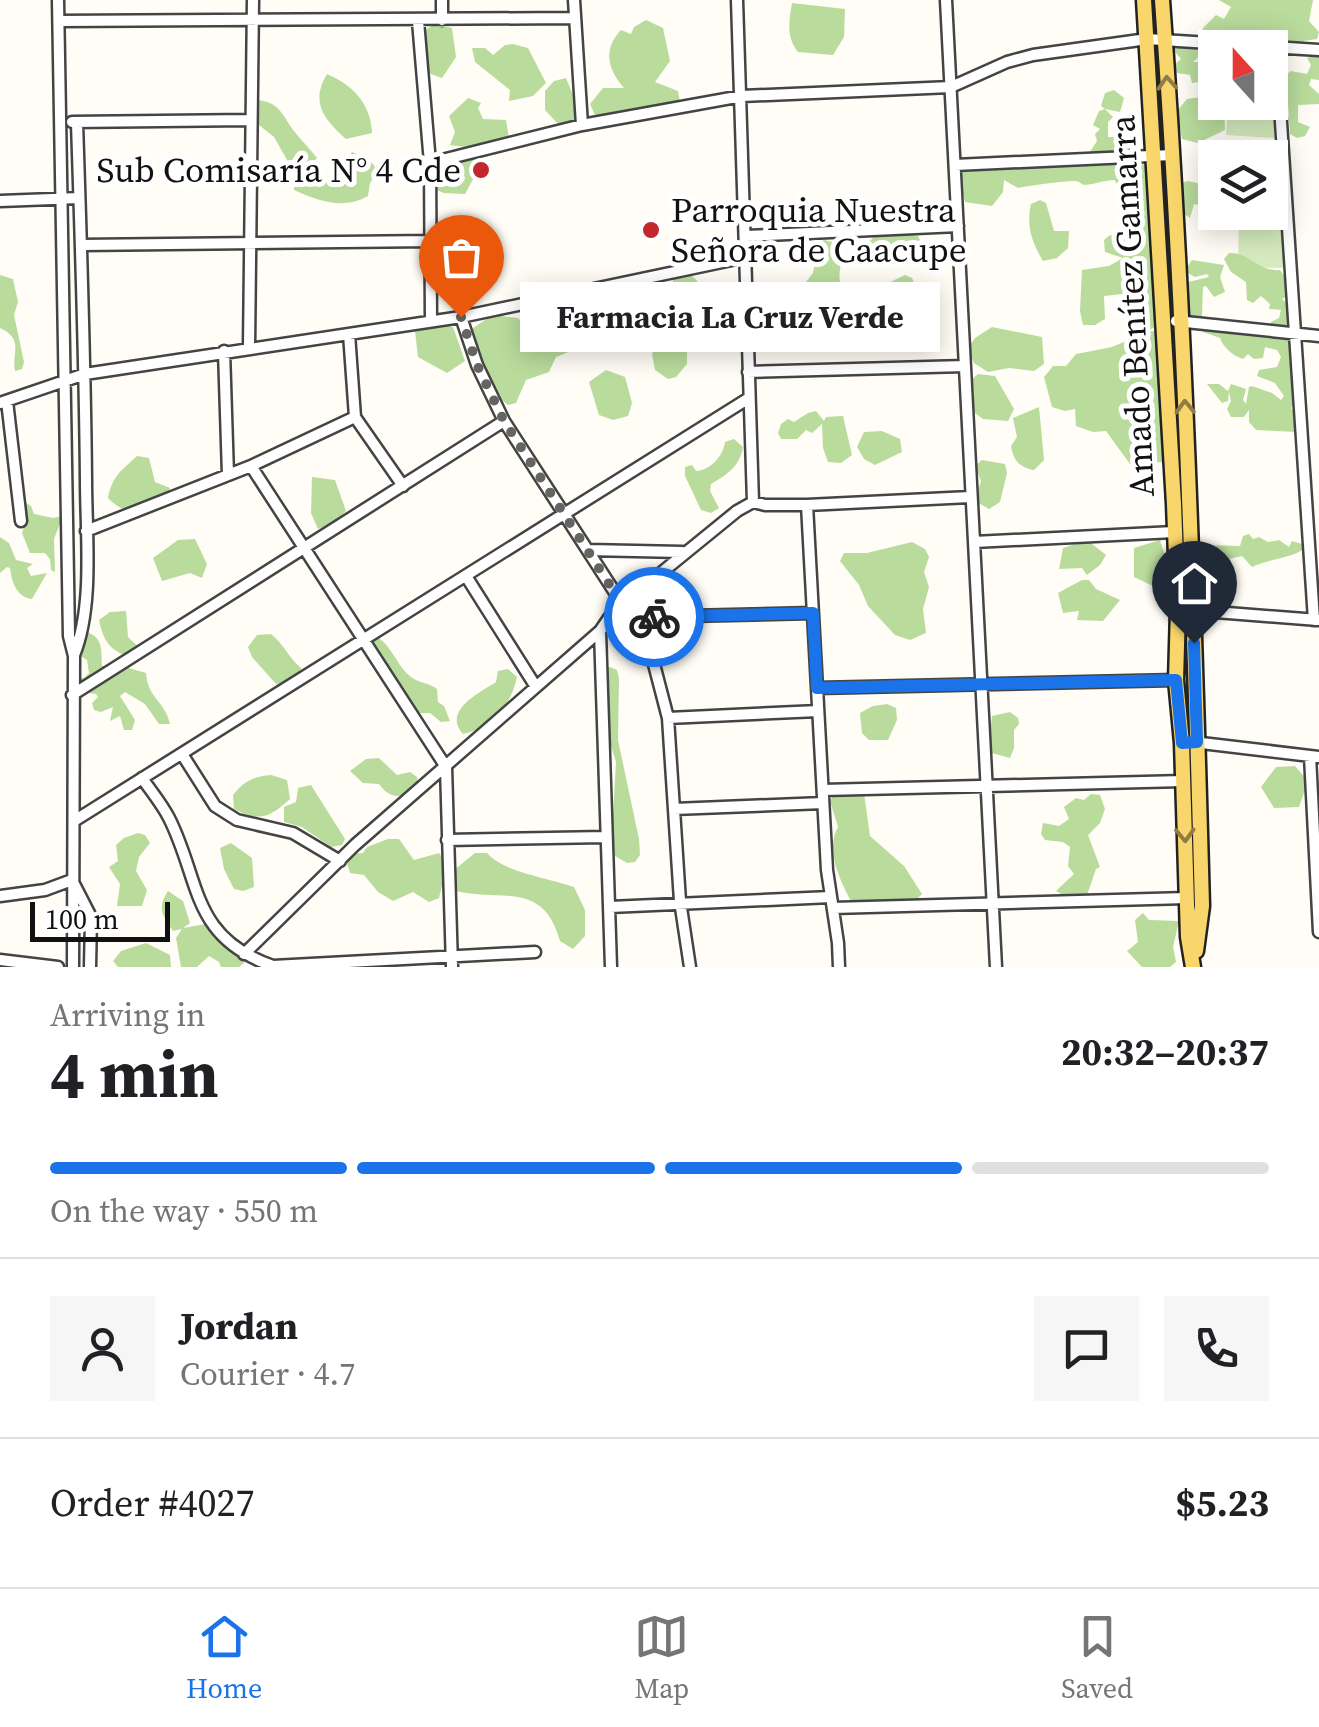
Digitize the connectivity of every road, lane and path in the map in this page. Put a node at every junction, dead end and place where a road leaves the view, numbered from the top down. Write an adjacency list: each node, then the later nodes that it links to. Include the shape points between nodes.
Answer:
1 (58, 0): 12 (street)
2 (253, 0): 10 (street)
3 (442, 0): 11 (street)
4 (574, 0): 9 (street)
5 (737, 0): 20 (street)
6 (946, 0): 19 (street)
7 (1144, 0): 15 (main road, Amado Benítez Gamarra)
8 (1162, 0): 14 (main road, Amado Benítez Gamarra)
9 (574, 18): 11 (street); 25 (street)
10 (252, 20): 12 (street); 13 (street); 21 (street)
11 (442, 20): 13 (street)
12 (60, 21): 23 (street)
13 (418, 21): 28 (street)
14 (1164, 38): 15 (street); 16 (street); 26 (main road, Amado Benítez Gamarra, one-way to 14)
15 (1146, 39): 19 (street, via 1033,55); 27 (main road, Amado Benítez Gamarra)
16 (1198, 41)
17 (1288, 48): 18 (street)
18 (1319, 50)
19 (950, 87): 20 (street); 29 (street)
20 (742, 96): 25 (street); 34 (street)
21 (249, 120): 24 (street); 35 (street)
22 (1280, 120): 43 (street)
23 (62, 122): 24 (street); 31 (street)
24 (77, 122): 30 (street)
25 (582, 125): 28 (street)
26 (1172, 155): 27 (street); 42 (main road, Amado Benítez Gamarra)
27 (1154, 156): 29 (street); 41 (main road, Amado Benítez Gamarra)
28 (430, 163): 36 (street)
29 (955, 165): 33 (street)
30 (79, 198): 31 (street); 37 (street)
31 (60, 199): 32 (street); 51 (street)
32 (0, 201)
33 (958, 226): 34 (street); 48 (street)
34 (746, 236): 38 (street)
35 (248, 241): 36 (street); 37 (street); 46 (street)
36 (430, 241): 40 (street)
37 (82, 245): 50 (street)
38 (746, 257): 39 (street); 49 (street)
39 (461, 317): 40 (street); 55 (street)
40 (432, 321): 44 (street)
41 (1165, 321): 42 (street); 65 (main road, Amado Benítez Gamarra)
42 (1182, 322): 43 (street); 73 (main road, Amado Benítez Gamarra, one-way to 42)
43 (1293, 333): 45 (street); 76 (street)
44 (349, 334): 46 (street); 54 (street)
45 (1319, 336)
46 (249, 347): 47 (street)
47 (224, 351): 50 (street); 57 (street)
48 (965, 366): 49 (street); 59 (street)
49 (748, 372): 52 (street)
50 (85, 374): 51 (street); 64 (street)
51 (67, 381): 53 (street); 79 (street)
52 (750, 398): 60 (street); 62 (street)
53 (3, 402): 63 (street)
54 (356, 417): 56 (street); 58 (street)
55 (504, 421): 58 (street); 62 (street)
56 (251, 466): 57 (street); 67 (street)
57 (228, 475): 64 (street)
58 (404, 486): 67 (street)
59 (970, 497): 61 (street); 66 (street)
60 (754, 502): 61 (street); 69 (street)
61 (807, 505): 74 (street)
62 (566, 514): 68 (street); 70 (street)
63 (21, 521)
64 (86, 531): 79 (street, via 84,629)
65 (1174, 532): 66 (street); 73 (main road, Amado Benítez Gamarra)
66 (974, 542): 81 (street)
67 (306, 549): 78 (street); 84 (street)
68 (588, 550): 69 (street); 72 (street)
69 (682, 552): 71 (street)
70 (466, 576): 78 (street); 82 (street)
71 (636, 595): 72 (street); 75 (street)
72 (622, 604): 77 (street)
73 (1186, 610): 76 (street); 80 (main road, Amado Benítez Gamarra); 87 (main road, Amado Benítez Gamarra)
74 (813, 613): 75 (street); 83 (street)
75 (643, 618): 86 (street)
76 (1317, 620)
77 (600, 631): 82 (street); 98 (street)
78 (363, 640): 88 (street); 90 (street)
79 (74, 656): 84 (street)
80 (1176, 680): 81 (street); 87 (main road, Amado Benítez Gamarra)
81 (981, 683): 83 (street); 93 (street)
82 (536, 687): 90 (street)
83 (817, 688): 85 (street)
84 (72, 695): 97 (street)
85 (818, 711): 86 (street); 94 (street)
86 (668, 718): 96 (street)
87 (1190, 743): 89 (street); 92 (main road, Amado Benítez Gamarra); 103 (main road, Amado Benítez Gamarra, via 1202,906 1193,967)
88 (182, 754): 91 (street); 100 (street, via 215,806 238,820 293,834)
89 (1315, 757): 108 (street)
90 (446, 767): 99 (street); 100 (street)
91 (142, 778): 97 (street); 110 (street, via 168,817 196,897)
92 (1183, 781): 93 (street); 103 (main road, Amado Benítez Gamarra, one-way to 103)
93 (986, 786): 94 (street); 106 (street)
94 (822, 790): 95 (street)
95 (823, 804): 96 (street); 105 (street)
96 (674, 809): 104 (street)
97 (74, 822): 101 (street)
98 (605, 837): 99 (street); 107 (street)
99 (447, 840): 112 (street)
100 (340, 860): 110 (street)
101 (72, 880): 102 (street); 114 (street); 115 (street, via 91,917)
102 (0, 896)
103 (1186, 898): 106 (street)
104 (680, 901): 105 (street); 107 (street); 117 (street)
105 (832, 902): 106 (street); 118 (street)
106 (993, 905): 119 (street)
107 (610, 907): 116 (street)
108 (1319, 932)
109 (535, 952): 112 (street)
110 (244, 954): 112 (street, via 272,966)
111 (0, 960): 113 (street)
112 (452, 962)
113 (58, 967)
114 (73, 967)
115 (90, 967)
116 (611, 967)
117 (690, 967)
118 (838, 967)
119 (996, 967)

